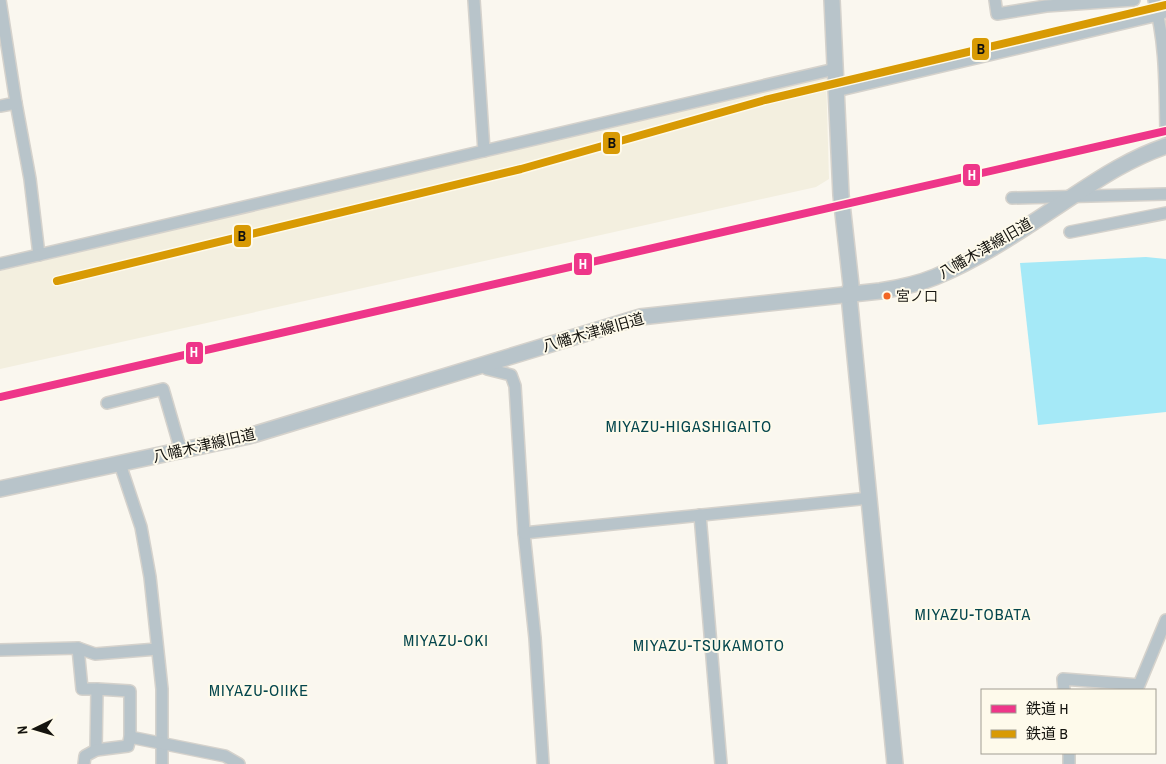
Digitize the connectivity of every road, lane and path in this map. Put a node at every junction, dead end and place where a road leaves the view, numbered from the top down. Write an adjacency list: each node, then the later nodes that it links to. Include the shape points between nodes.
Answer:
1 (0, 0): 11 (street)
2 (474, 0): 15 (street)
3 (832, 0): 9 (street)
4 (995, 0): 7 (street, via 997,14)
5 (1134, 0): 7 (street)
6 (1154, 0): 8 (street)
7 (1045, 3)
8 (1162, 13): 10 (street); 13 (street)
9 (835, 69): 10 (street); 15 (street)
10 (836, 91): 23 (street, via 840,195 851,285)
11 (16, 102): 12 (street); 21 (street)
12 (0, 106)
13 (1166, 132)
14 (1166, 146): 17 (street, 八幡木津線旧道, via 1108,172)
15 (484, 151): 21 (street)
16 (1166, 194): 17 (street)
17 (1073, 196): 18 (street); 23 (street, 八幡木津線旧道, via 978,255 935,277 908,286)
18 (1012, 198)
19 (1166, 213): 20 (street)
20 (1070, 232)
21 (39, 254): 22 (street)
22 (0, 264)
23 (849, 295): 24 (street, 八幡木津線旧道, via 640,317); 29 (street)
24 (483, 364): 26 (street, 八幡木津線旧道, via 249,436); 31 (street, via 487,369 513,378)
25 (108, 403): 26 (street, via 163,390)
26 (181, 451): 27 (street, 八幡木津線旧道)
27 (120, 464): 28 (street, 八幡木津線旧道); 34 (street, via 141,528)
28 (0, 489)
29 (870, 498): 30 (street); 46 (street)
30 (700, 515): 31 (street); 45 (street)
31 (524, 533): 44 (street)
32 (1166, 620): 37 (street, via 1139,685 1063,679)
33 (78, 648): 34 (street, via 95,654); 35 (street); 36 (street, via 82,689)
34 (157, 649): 39 (street)
35 (0, 650)
36 (97, 689): 38 (street, via 130,691); 40 (street)
37 (1064, 689)
38 (130, 737): 39 (street); 40 (street, via 128,746)
39 (164, 743): 42 (street); 43 (street, via 226,756)
40 (96, 750): 41 (street, via 85,756)
41 (84, 764)
42 (162, 764)
43 (239, 764)
44 (543, 764)
45 (722, 764)
46 (895, 764)

